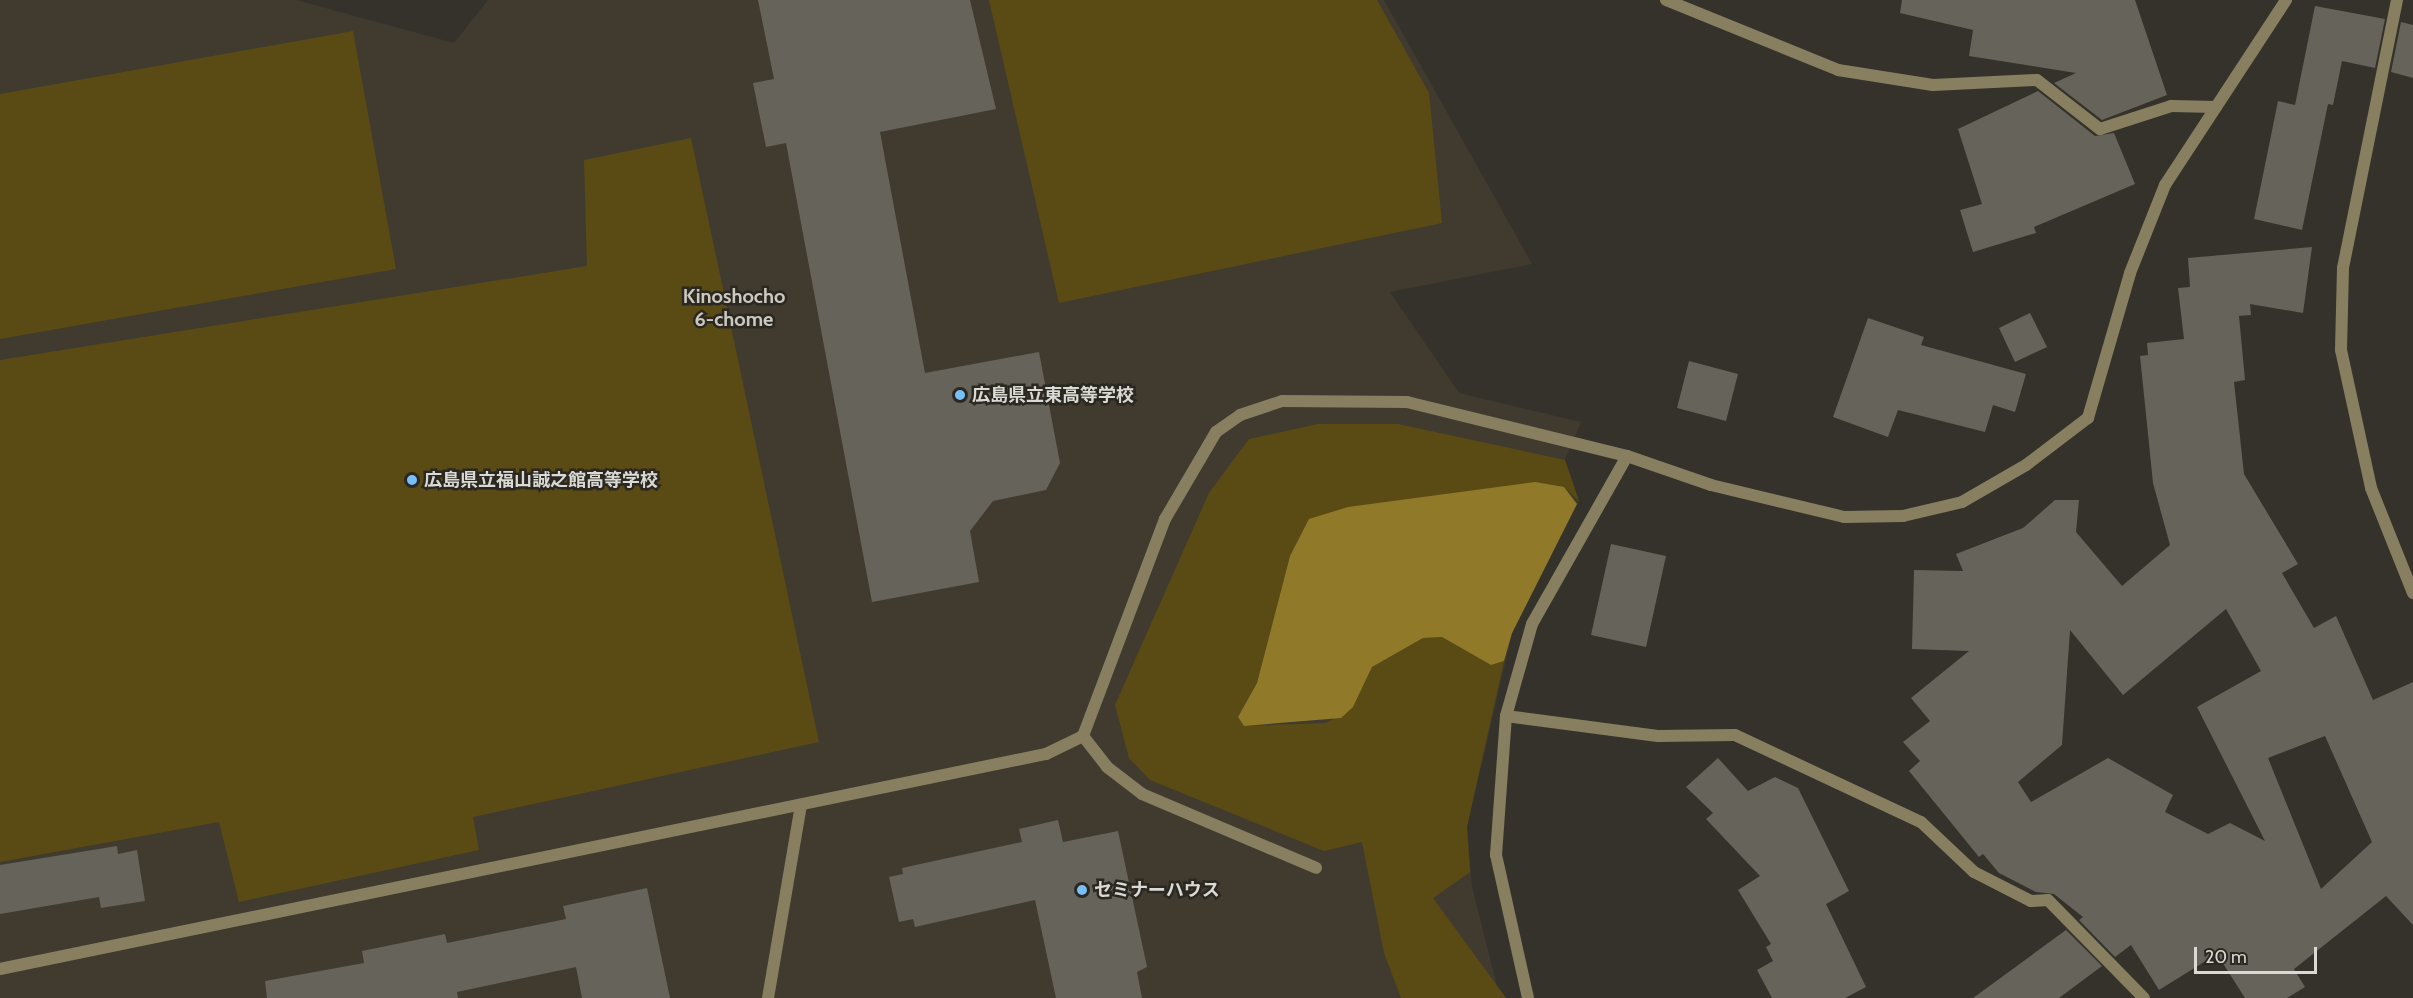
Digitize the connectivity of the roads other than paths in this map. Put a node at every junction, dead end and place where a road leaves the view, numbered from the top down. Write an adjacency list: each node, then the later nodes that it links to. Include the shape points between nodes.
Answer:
1 (1666, 0): 4 (street, via 1838,70 1933,85 2037,80 2100,129 2171,106)
2 (2286, 0): 4 (street)
3 (2397, 0): 6 (street, via 2348,234 2341,350 2371,488)
4 (2216, 107): 5 (street, via 2164,185 2130,273 2088,417 2026,465 1962,502 1903,516 1844,517 1712,485)
5 (1627, 456): 7 (street, via 1532,624); 8 (street, via 1407,402 1282,401 1240,415 1216,432 1166,519)
6 (2413, 593)
7 (1506, 716): 13 (street, via 1496,855); 14 (street, via 1658,736 1735,735 1921,822 1974,872 2031,901 2048,900)
8 (1083, 736): 9 (street, via 1046,754); 10 (street, via 1107,766 1142,794)
9 (801, 805): 11 (street); 12 (street)
10 (1316, 868)
11 (0, 969)
12 (768, 998)
13 (1528, 998)
14 (2144, 998)

